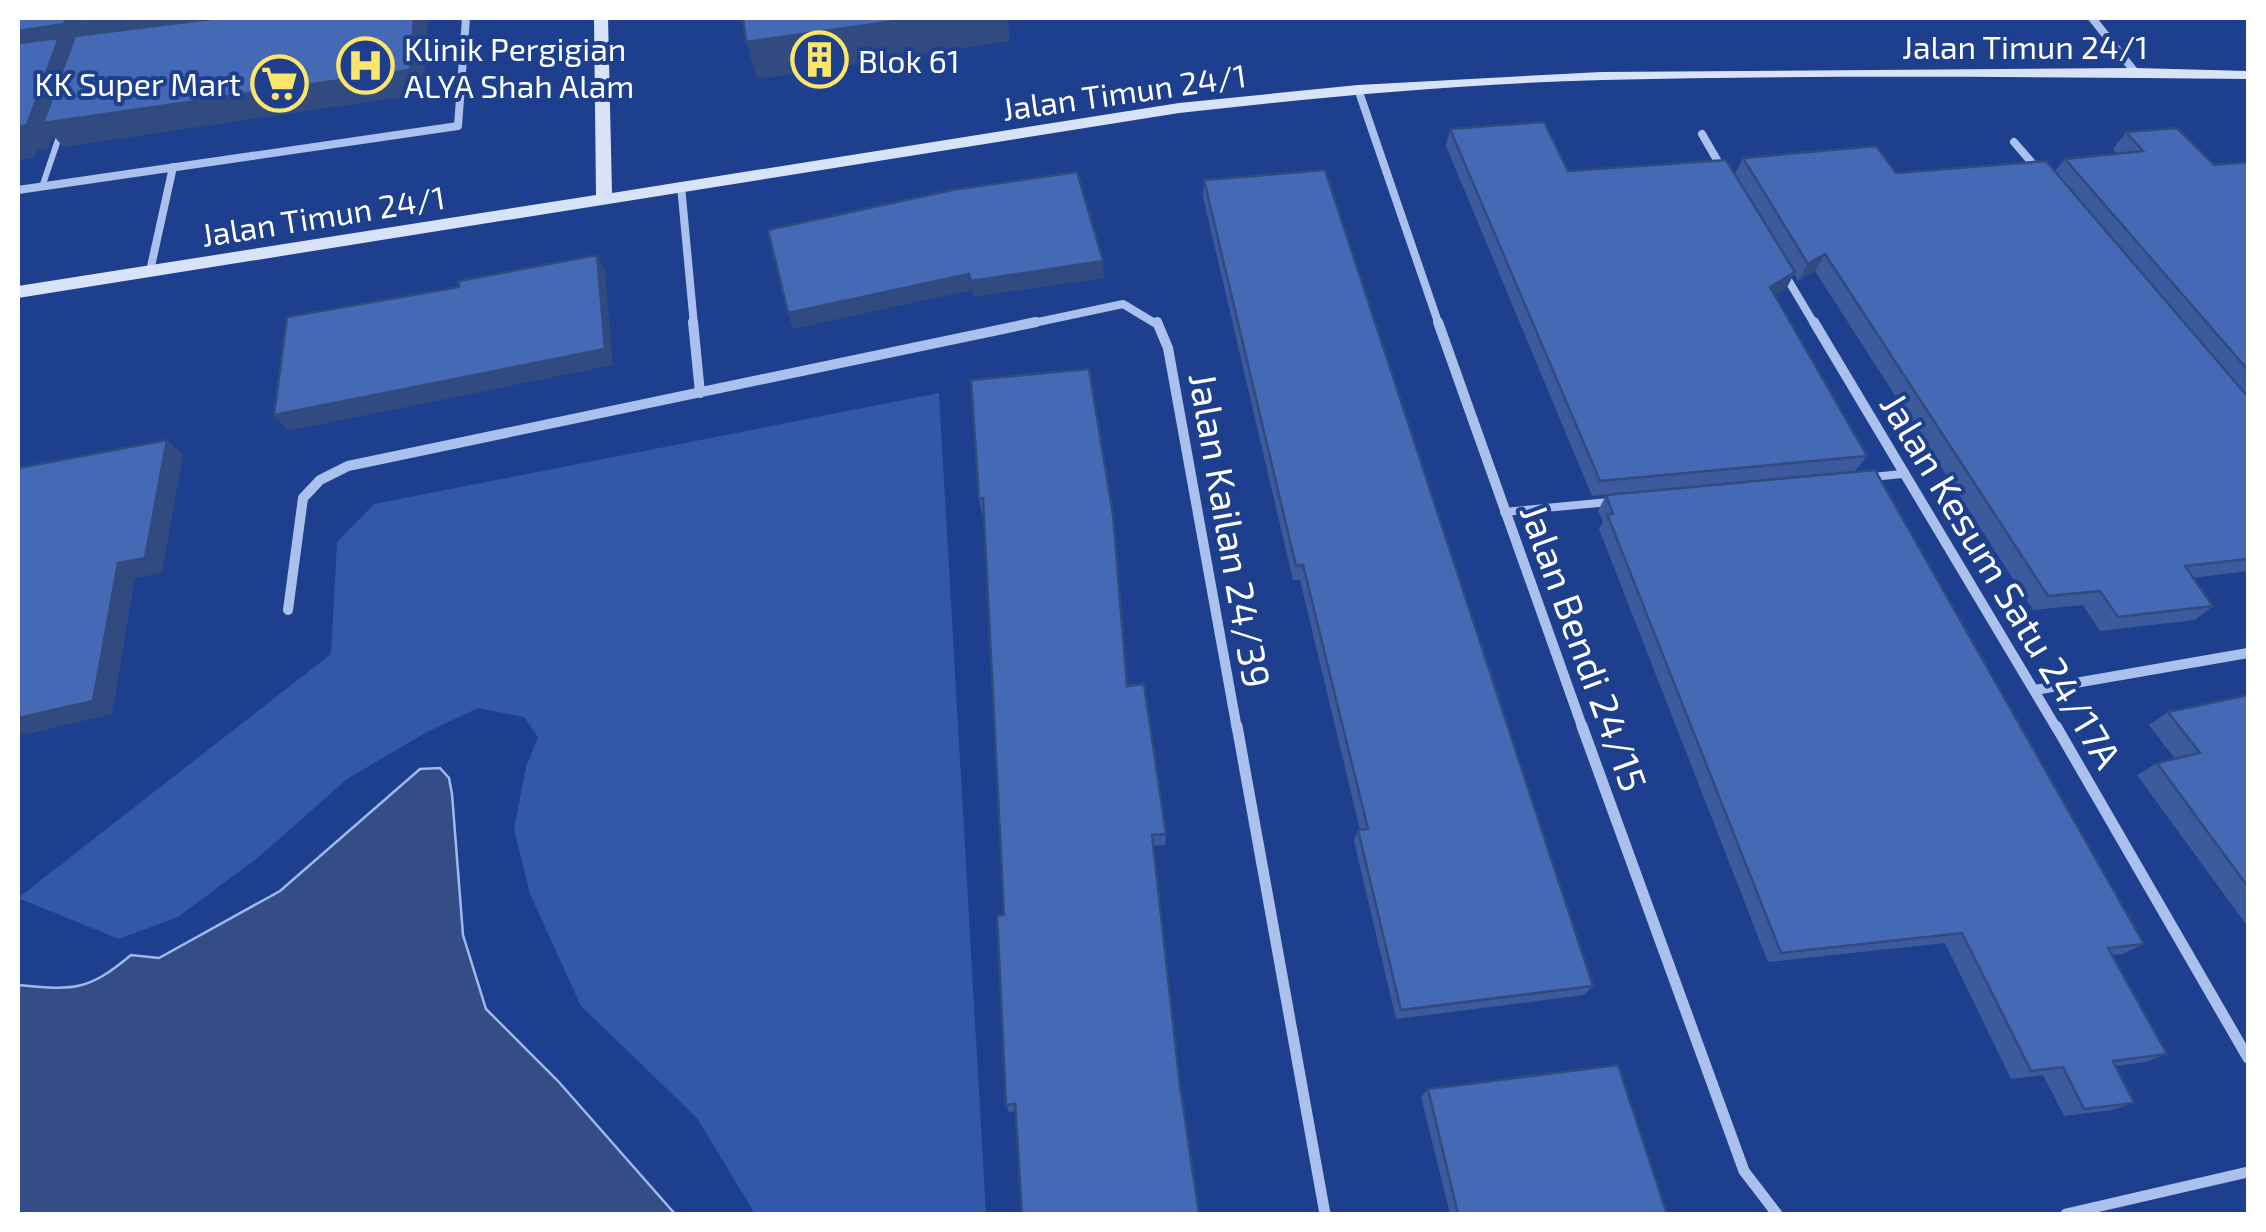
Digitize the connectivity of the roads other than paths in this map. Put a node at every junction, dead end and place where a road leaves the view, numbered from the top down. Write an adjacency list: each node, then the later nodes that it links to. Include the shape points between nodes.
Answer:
1 (466, 18): 10 (street, via 458,126)
2 (600, 18): 16 (street)
3 (2092, 18): 4 (street)
4 (2135, 72): 5 (street, Jalan Timun 24/1); 6 (street, Jalan Timun 24/1, via 1601,76)
5 (2248, 75)
6 (1358, 89): 13 (street, Jalan Timun 24/1, via 1180,108); 24 (street, Jalan Bendi 24/15)
7 (65, 120): 12 (lane)
8 (1702, 134): 11 (street)
9 (2014, 142): 14 (street)
10 (173, 167): 12 (street); 18 (street)
11 (1732, 185)
12 (42, 186): 15 (street)
13 (681, 186): 16 (street, Jalan Timun 24/1); 20 (street)
14 (2051, 186)
15 (18, 190)
16 (604, 199): 18 (street, Jalan Timun 24/1)
17 (1782, 270): 21 (street, Jalan Kesum Satu 24/17A)
18 (150, 271): 19 (street, Jalan Timun 24/1)
19 (18, 292)
20 (700, 392): 25 (street, Jalan Kailan 24/39, via 348,466 320,480 302,498); 30 (street, Jalan Kailan 24/39, via 1123,304 1156,320 1168,348)
21 (1902, 474): 22 (lane); 27 (street, Jalan Kesum Satu 24/17A)
22 (1862, 478)
23 (1624, 501): 24 (lane)
24 (1504, 512): 31 (street, Jalan Bendi 24/15, via 1744,1171)
25 (288, 610)
26 (2248, 653): 27 (street)
27 (2035, 690): 28 (street, Jalan Kesum Satu 24/17A)
28 (2248, 1058)
29 (2248, 1172): 32 (street)
30 (1324, 1214)
31 (1777, 1214)
32 (2066, 1214)

